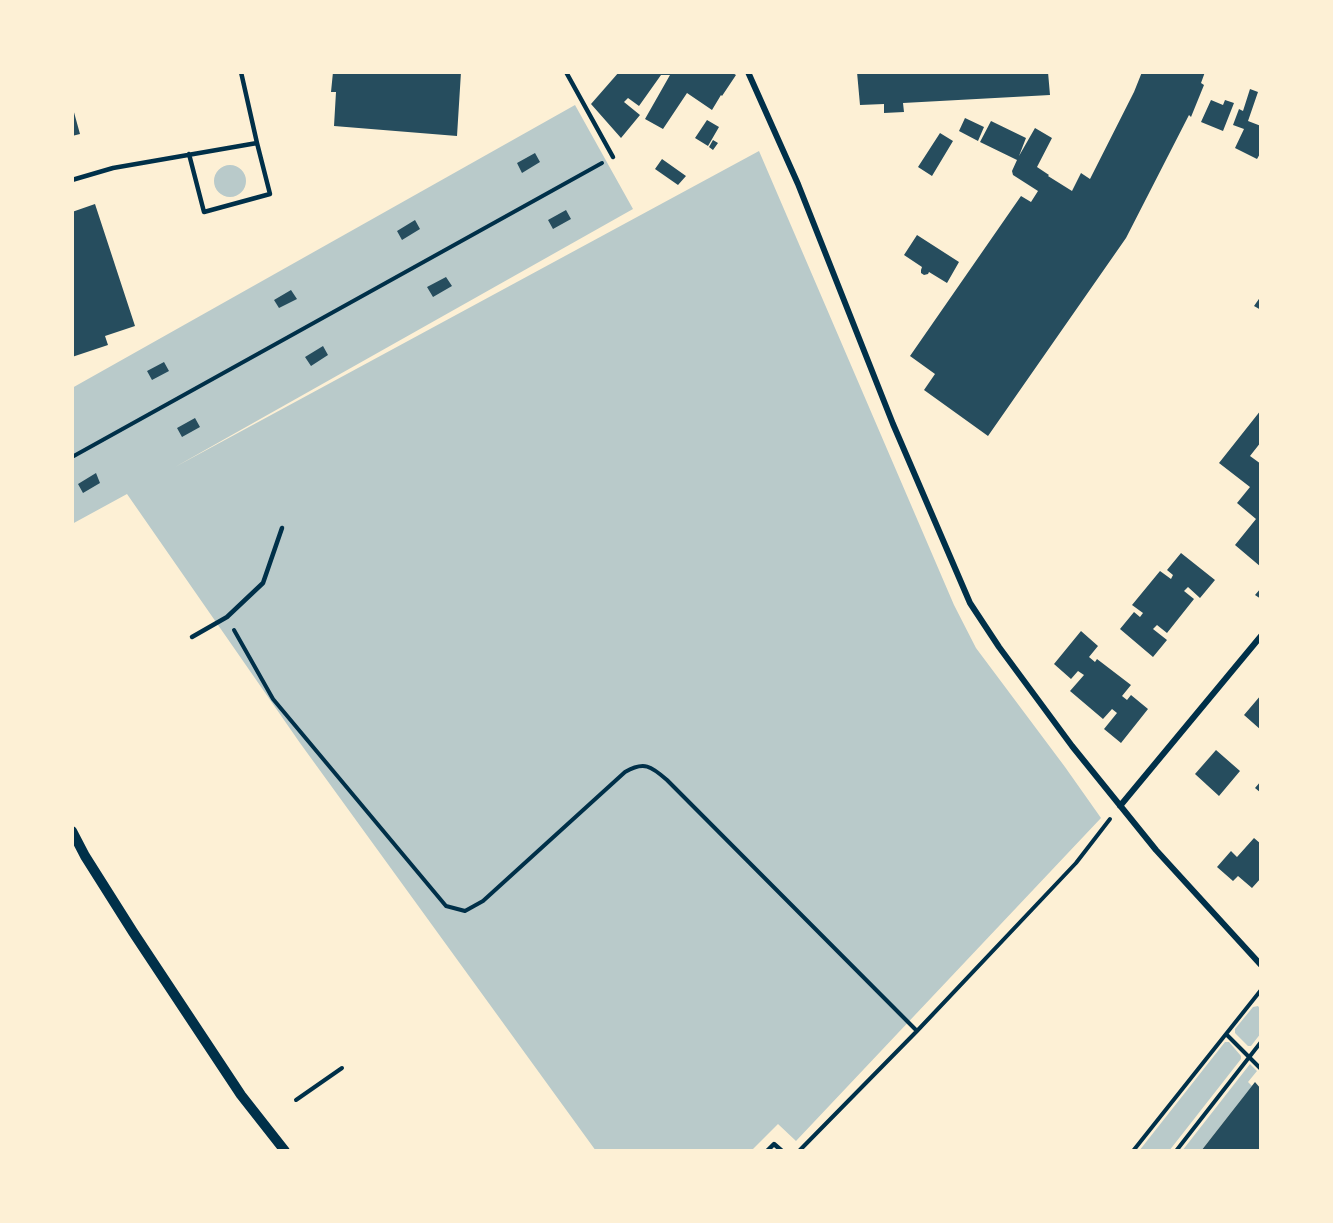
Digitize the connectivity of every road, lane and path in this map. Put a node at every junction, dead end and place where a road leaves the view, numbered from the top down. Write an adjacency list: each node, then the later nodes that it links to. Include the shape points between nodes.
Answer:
1 (241, 72): 4 (lane)
2 (566, 72): 6 (lane)
3 (748, 72): 13 (street, via 970,603 1035,697)
4 (257, 143): 5 (lane); 5 (lane, via 270,194 204,212)
5 (189, 154): 7 (lane)
6 (613, 157): 8 (path)
7 (72, 180)
8 (72, 457)
9 (282, 528): 10 (lane, via 263,583)
10 (227, 617): 12 (lane); 17 (path, via 273,699 446,906 465,911 483,901 625,772 646,765 658,771)
11 (1261, 636): 13 (street)
12 (192, 637)
13 (1120, 806): 15 (street); 17 (path, via 1076,863)
14 (72, 831): 24 (street, via 241,1095)
15 (1261, 965)
16 (1261, 990): 18 (path)
17 (917, 1030): 27 (path)
18 (1226, 1034): 20 (path); 28 (path)
19 (1261, 1042): 20 (path)
20 (1249, 1057): 22 (path); 29 (path)
21 (342, 1068): 23 (path)
22 (1261, 1069)
23 (296, 1100)
24 (285, 1151)
25 (767, 1151): 26 (lane, via 774,1144)
26 (782, 1151)
27 (799, 1151)
28 (1133, 1151)
29 (1176, 1151)

